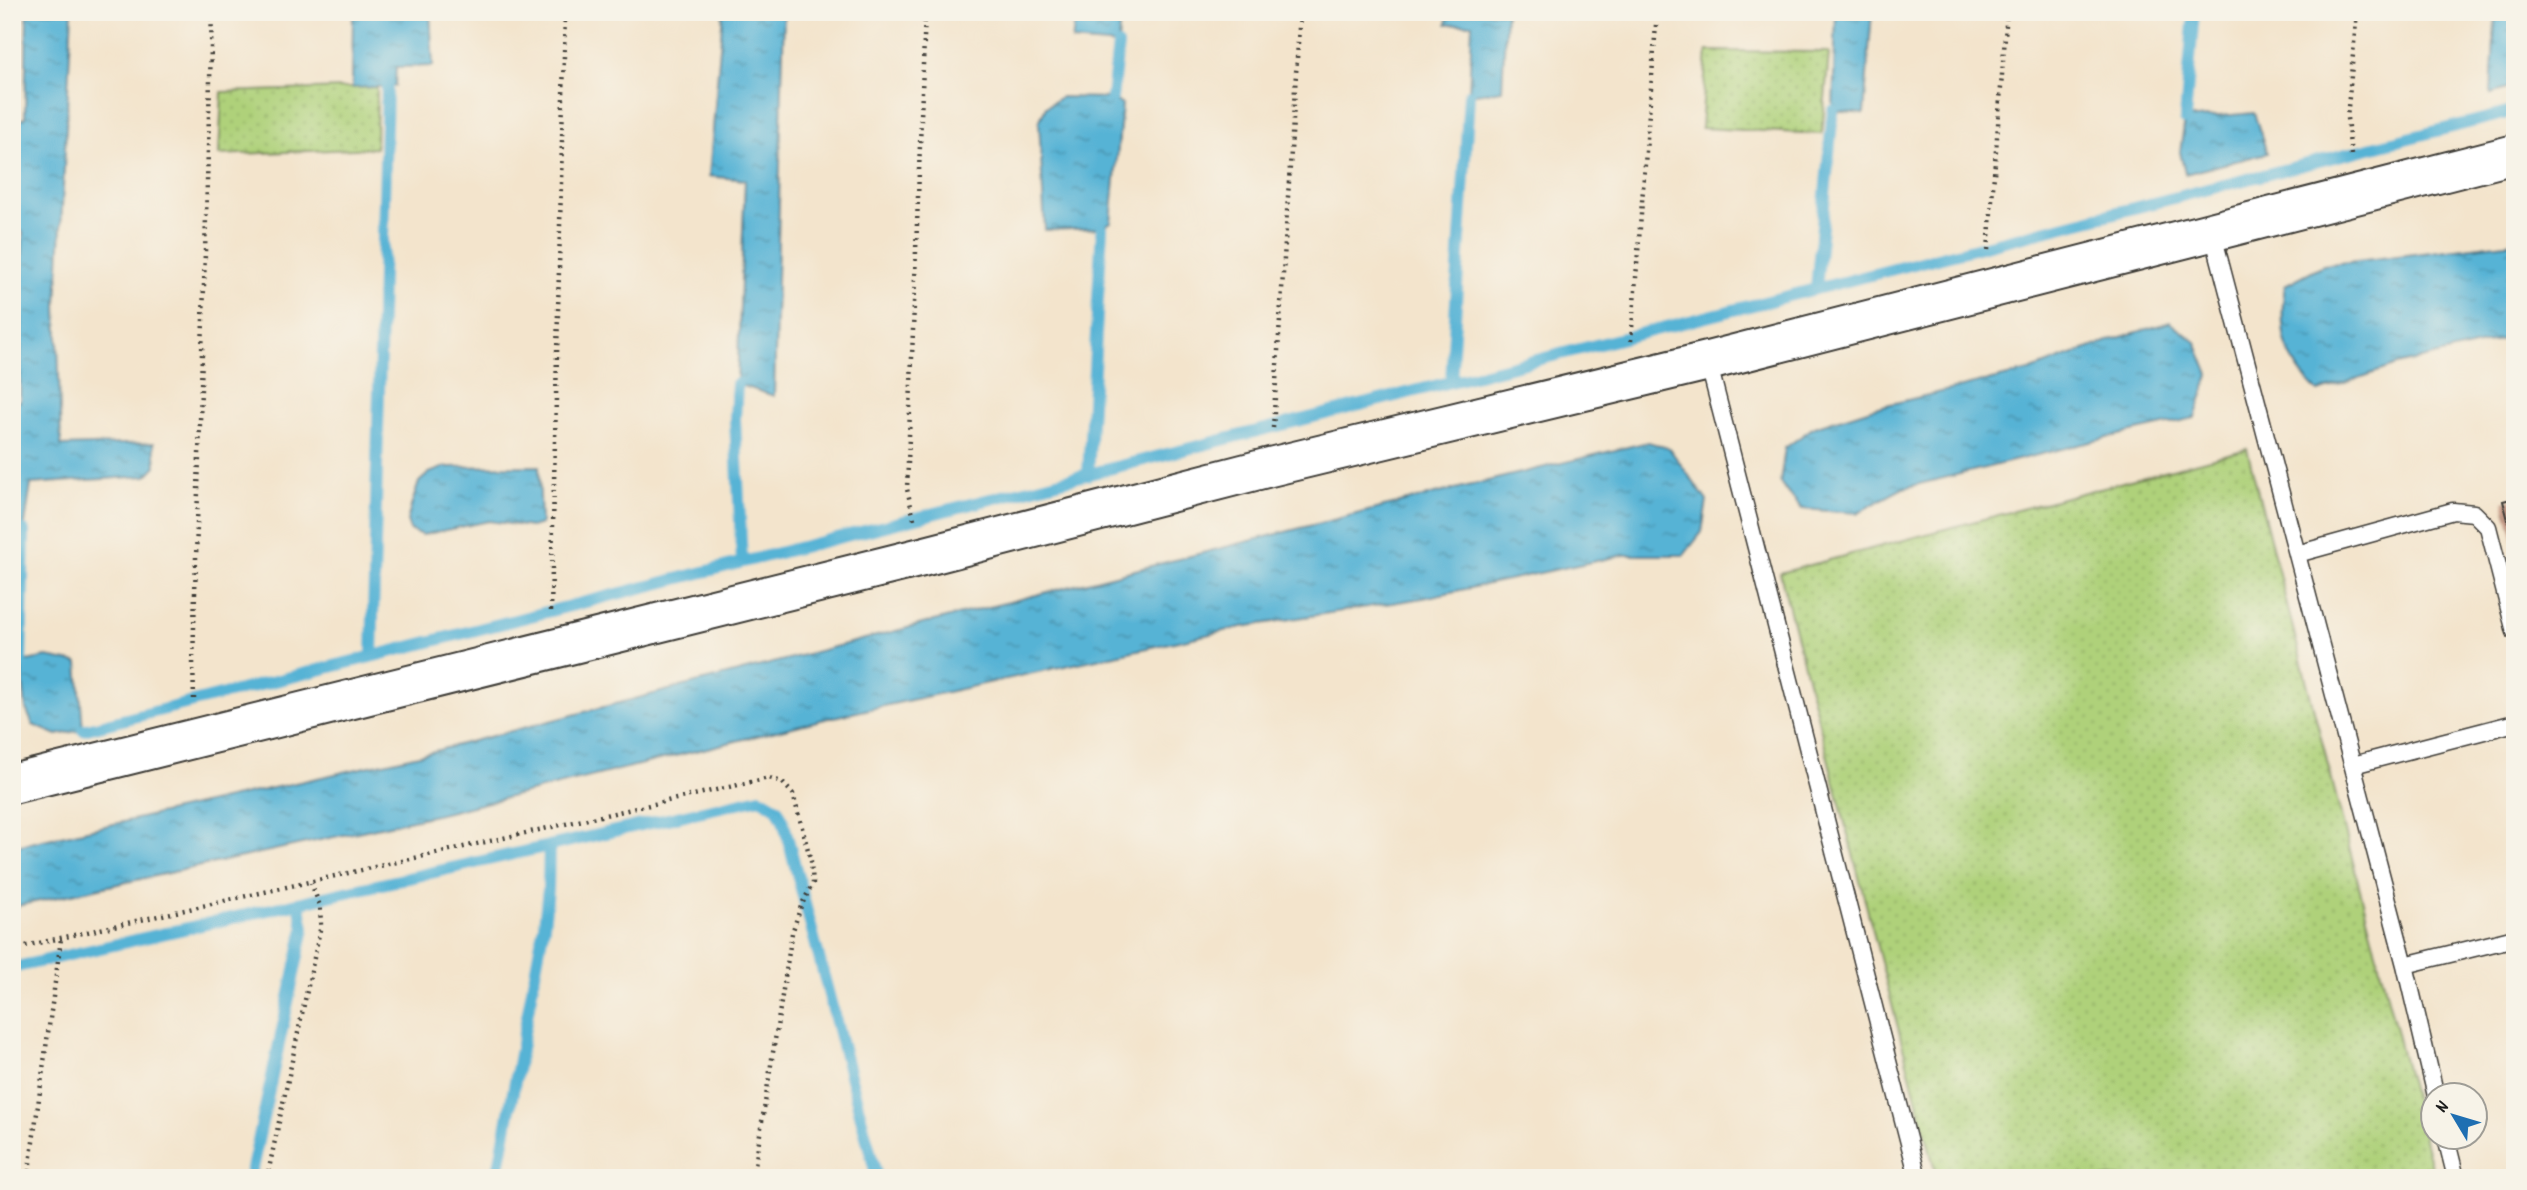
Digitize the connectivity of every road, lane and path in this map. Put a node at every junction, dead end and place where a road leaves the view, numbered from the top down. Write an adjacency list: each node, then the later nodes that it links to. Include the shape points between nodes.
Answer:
1 (212, 12): 20 (path, via 192,661)
2 (565, 12): 18 (path)
3 (925, 12): 16 (path, via 907,489)
4 (1300, 12): 14 (path)
5 (1657, 12): 13 (path)
6 (2007, 12): 11 (path)
7 (2357, 12): 9 (path, via 2347,118)
8 (2515, 154): 9 (street)
9 (2356, 194): 10 (street)
10 (2211, 231): 11 (street); 15 (lane)
11 (1984, 289): 12 (street)
12 (1708, 361): 13 (street); 33 (lane)
13 (1628, 380): 14 (street)
14 (1270, 467): 16 (street)
15 (2297, 554): 17 (lane, via 2453,510 2474,513 2488,527); 21 (lane)
16 (922, 557): 18 (street)
17 (2515, 632)
18 (550, 650): 20 (street)
19 (2515, 723): 21 (lane)
20 (195, 738): 22 (street)
21 (2353, 765): 27 (lane)
22 (12, 784)
23 (311, 883): 25 (path); 31 (path, via 321,925); 32 (path, via 769,778 782,782 793,794 813,883 792,933)
24 (2515, 938): 27 (lane)
25 (61, 939): 26 (path); 30 (path)
26 (12, 949)
27 (2406, 965): 28 (lane)
28 (2433, 1082)
29 (2450, 1152): 34 (lane)
30 (28, 1178)
31 (267, 1178)
32 (753, 1178)
33 (1919, 1178)
34 (2456, 1178)

